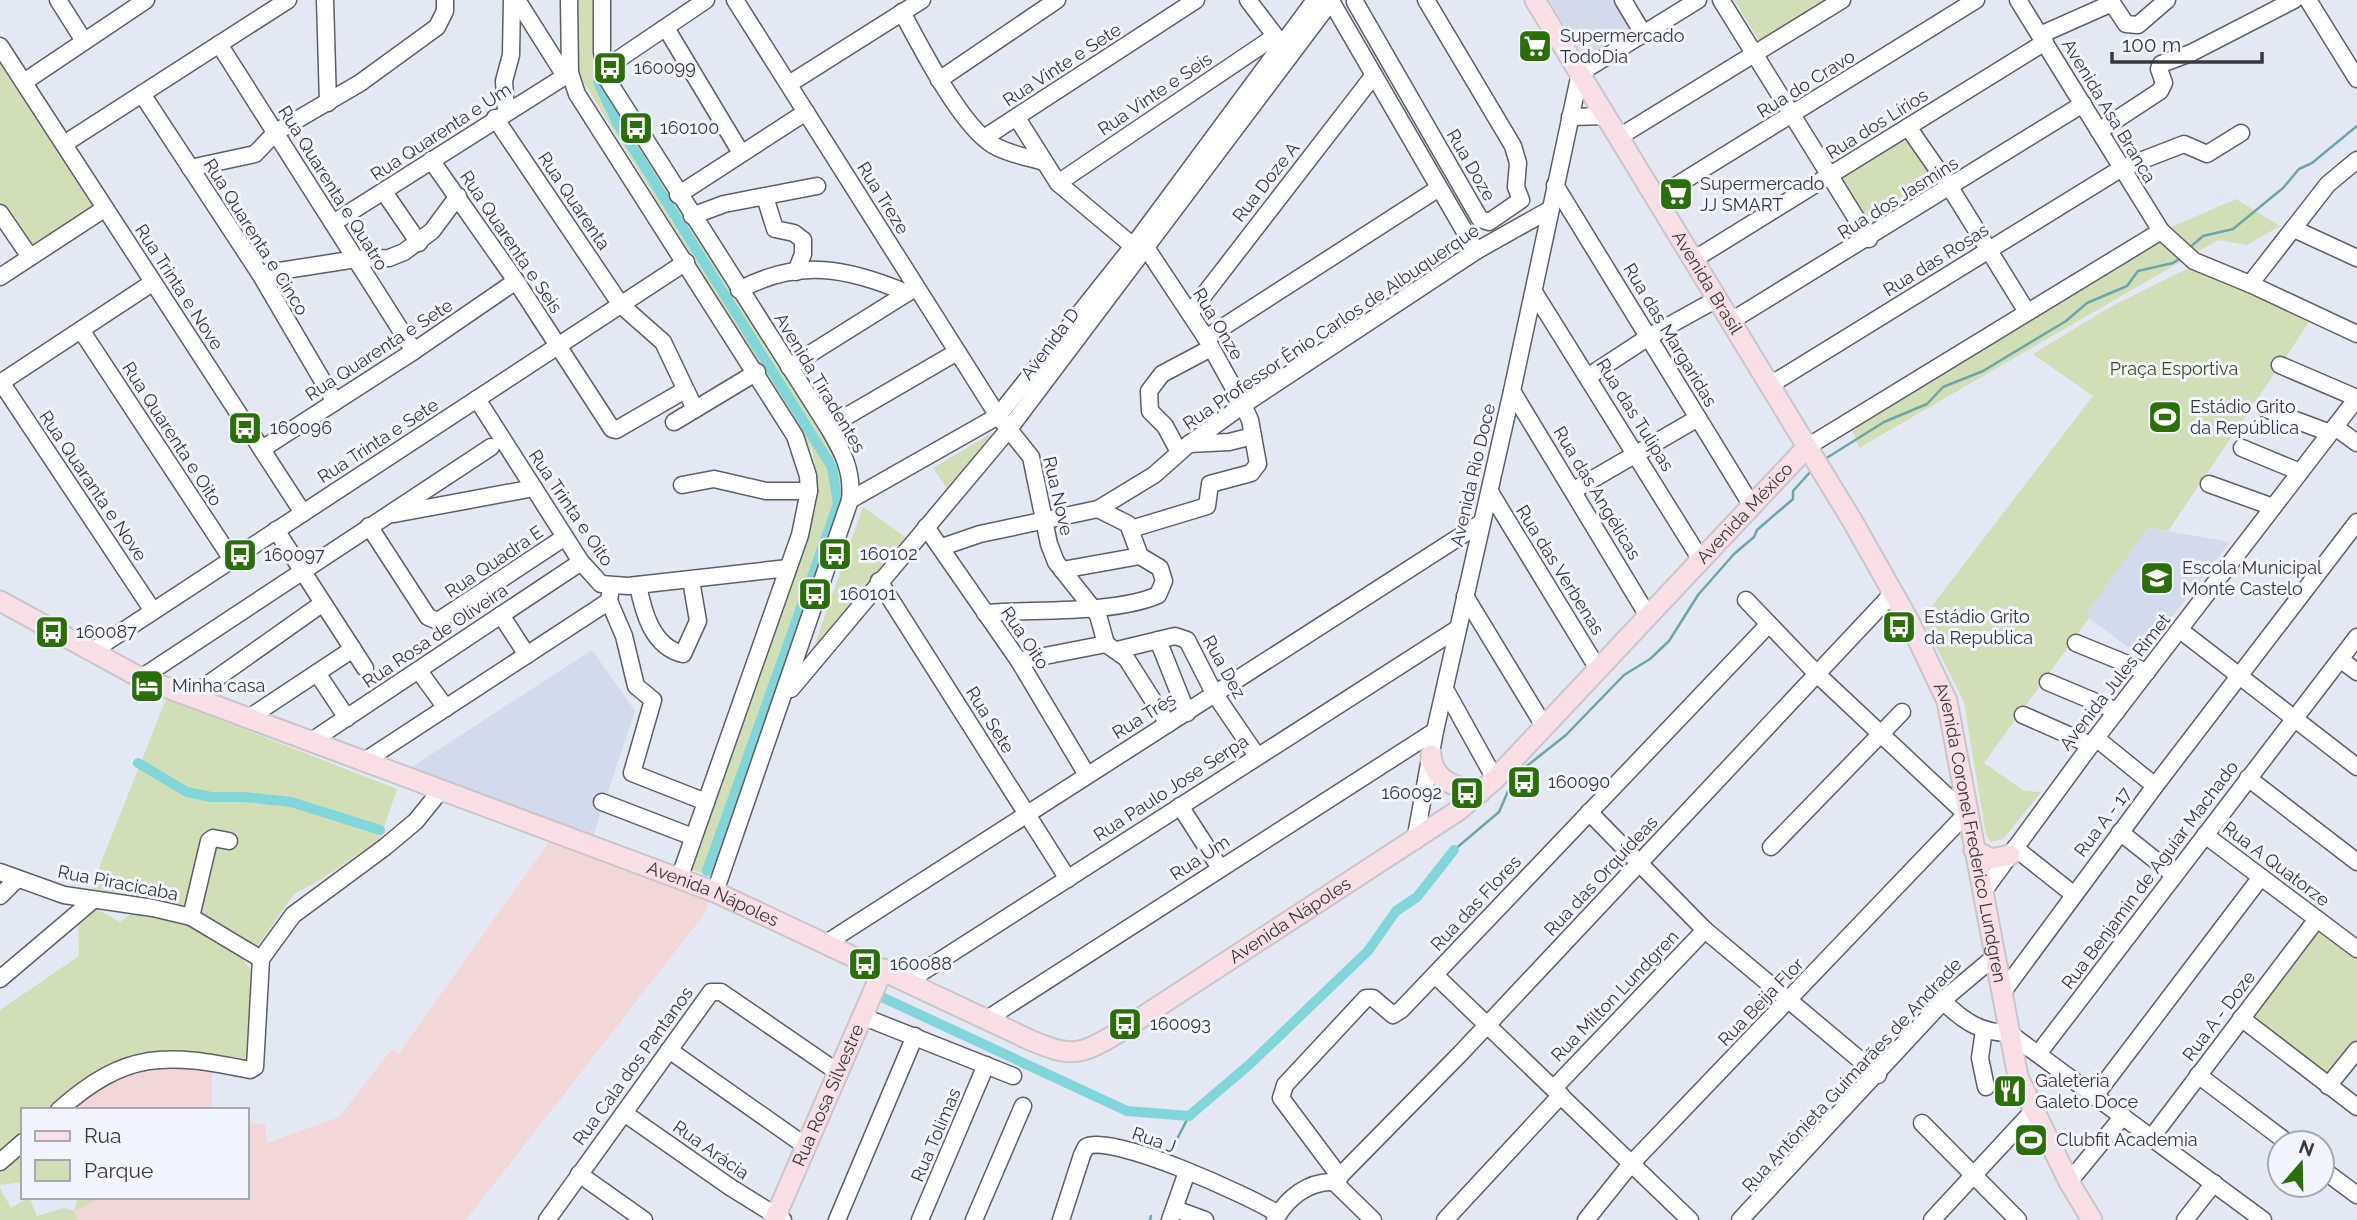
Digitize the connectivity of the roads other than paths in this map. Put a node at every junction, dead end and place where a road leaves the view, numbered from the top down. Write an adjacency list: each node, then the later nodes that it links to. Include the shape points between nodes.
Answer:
1 (58, 0): 35 (street)
2 (146, 0): 35 (street)
3 (288, 0): 37 (street)
4 (325, 0): 49 (street)
5 (445, 0): 49 (street, via 437,27)
6 (514, 0): 42 (street); 52 (street, via 511,55)
7 (569, 0): 42 (street)
8 (602, 0): 40 (street, Avenida Tiradentes)
9 (706, 0): 32 (street)
10 (735, 0): 47 (street, Rua Treze)
11 (922, 0): 31 (street)
12 (1057, 0): 45 (street)
13 (1196, 0): 56 (street, Rua Vinte e Sete)
14 (1248, 0): 36 (street)
15 (1315, 0): 36 (street, Avenida D)
16 (1332, 0): 43 (street); 71 (street, Avenida D)
17 (1446, 0): 30 (street)
18 (1535, 0): 41 (main road, Avenida Brasil)
19 (1623, 0): 33 (street)
20 (1698, 0): 33 (street)
21 (1721, 0): 39 (street)
22 (1976, 0): 53 (street, Rua do Cravo)
23 (2018, 0): 34 (street, Avenida Asa Branca)
24 (2167, 0): 27 (street, via 2138,25 2126,24)
25 (2294, 0): 58 (street, via 2161,64 2164,83 2160,91)
26 (2308, 0): 44 (street)
27 (2111, 1): 34 (street, Rua dos Lírios)
28 (1355, 2): 30 (street, Rua Doze, via 1480,219 1489,222 1521,200 1516,187 1517,156)
29 (1835, 2): 39 (street)
30 (1429, 4)
31 (902, 12): 45 (street); 47 (street)
32 (666, 28): 40 (street); 64 (street)
33 (1644, 35): 41 (street)
34 (2042, 38): 50 (street, Avenida Asa Branca); 57 (street, Rua dos Lírios)
35 (84, 41): 46 (street)
36 (1279, 41): 71 (street, Avenida D); 72 (street, Rua Vinte e Seis)
37 (219, 44): 48 (street); 59 (street, Rua Quarenta e Quatro)
38 (0, 46): 46 (street, Rua Trinta e Nove)
39 (1755, 53): 53 (street); 61 (street)
40 (604, 69): 78 (street, Avenida Tiradentes)
41 (1580, 73): 54 (main road, Avenida Brasil); 55 (street, Avenida Rio Doce)
42 (567, 75): 52 (street, Rua Quarenta e Um); 98 (street)
43 (1374, 75): 75 (street); 111 (street, Rua Doze A)
44 (2357, 79)
45 (939, 80): 62 (street)
46 (24, 82): 63 (street, Rua Trinta e Nove)
47 (789, 84): 51 (street, Rua Treze)
48 (142, 94): 63 (street); 68 (street, Rua Quarenta e Cinco)
49 (328, 103): 59 (street)
50 (2083, 104): 58 (street, Avenida Asa Branca); 76 (street, Rua dos Jasmins)
51 (806, 112): 64 (street); 106 (street, Rua Treze)
52 (500, 115): 65 (street, Rua Quarenta e Um); 109 (street, Rua Quarenta)
53 (1793, 115): 70 (street); 81 (street, Rua do Cravo)
54 (1606, 116): 55 (street); 61 (main road, Avenida Brasil)
55 (1570, 117): 74 (street, Avenida Rio Doce)
56 (1017, 118): 62 (street, Rua Vinte e Sete); 67 (street, Rua Onze)
57 (1908, 127): 70 (street, Rua dos Lírios); 76 (street)
58 (2099, 131): 69 (street, Avenida Asa Branca)
59 (276, 132): 68 (street, via 250,157); 86 (street, Rua Quarenta e Quatro)
60 (2241, 132): 69 (street, Rua das Rosas, via 2213,153 2204,154 2184,144)
61 (1619, 137): 81 (main road, Avenida Brasil)
62 (984, 138): 67 (street, via 1003,150)
63 (64, 144): 82 (street, Rua Trinta e Nove)
64 (741, 153): 78 (street)
65 (431, 160): 77 (street, Rua Quarenta e Um); 79 (street, Rua Quarenta e Seis)
66 (2357, 160): 87 (street, via 2328,184)
67 (1044, 162): 72 (street, Rua Onze)
68 (190, 168): 100 (street, Rua Quarenta e Cinco)
69 (2122, 168): 88 (street, Avenida Asa Branca); 92 (street, Rua das Rosas)
70 (1832, 176): 89 (street); 97 (street, Rua dos Lírios)
71 (1189, 182): 91 (street, Avenida D)
72 (1058, 183): 91 (street, Rua Onze)
73 (817, 186): 80 (street)
74 (1555, 186): 83 (street, Avenida Rio Doce); 115 (street, Rua das Margaridas)
75 (1439, 188): 93 (street); 116 (street)
76 (1951, 189): 89 (street, Rua dos Jasmins); 92 (street)
77 (384, 192): 86 (street, Rua Quarenta e Um); 90 (street)
78 (678, 195): 85 (street, Avenida Tiradentes)
79 (458, 196): 90 (street); 102 (street, Rua Quarenta e Seis)
80 (765, 197): 85 (street, via 724,204); 99 (street, via 775,229 803,240)
81 (1656, 198): 97 (main road, Avenida Brasil)
82 (104, 209): 94 (street); 103 (street, Rua Trinta e Nove)
83 (1549, 210): 93 (street, Rua Professor Ênio Carlos de Albuquerque); 107 (street, Avenida Rio Doce)
84 (0, 212): 94 (street)
85 (692, 216): 105 (street, Avenida Tiradentes)
86 (333, 223): 96 (street, Rua Quarenta e Quatro)
87 (2294, 229): 95 (street); 104 (street)
88 (2156, 234): 104 (street, Avenida Asa Branca, via 2193,261); 110 (street, Avenida México)
89 (1869, 239): 112 (street, Rua dos Jasmins)
90 (419, 243): 96 (street, via 389,258)
91 (1140, 248): 111 (street, Rua Onze); 134 (street, Avenida D); 138 (street, Avenida D)
92 (1989, 250): 110 (street); 125 (street, Rua das Rosas)
93 (1476, 251): 131 (street, Rua Professor Ênio Carlos de Albuquerque)
94 (30, 257): 101 (street)
95 (2357, 258)
96 (356, 259): 100 (street); 118 (street, Rua Quarenta e Quatro)
97 (1693, 260): 108 (main road, Avenida Brasil)
98 (686, 262): 109 (street, Rua Trinta e Sete); 122 (street)
99 (796, 272): 105 (street, via 776,274); 106 (street, via 852,272)
100 (260, 274): 130 (street, Rua Quarenta e Cinco)
101 (0, 276)
102 (516, 281): 117 (street, Rua Quarenta e Seis); 118 (street, Rua Quarenta e Sete)
103 (152, 283): 113 (street); 145 (street, Rua Trinta e Nove)
104 (2250, 284): 114 (street, Avenida Asa Branca)
105 (740, 289): 121 (street, Avenida Tiradentes)
106 (911, 291): 119 (street, Rua Treze); 121 (street)
107 (1534, 292): 123 (street, Rua das Tulipas); 127 (street, Avenida Rio Doce)
108 (1717, 299): 112 (main road, Avenida Brasil); 115 (street)
109 (621, 305): 117 (street, Rua Trinta e Sete); 126 (street, Rua Quarenta, via 663,342)
110 (2027, 312): 146 (street, Avenida México)
111 (1190, 313): 116 (street, Rua Onze)
112 (1731, 321): 125 (main road, Avenida Brasil)
113 (81, 330): 124 (street); 171 (street, Rua Quarenta e Oito)
114 (2357, 334)
115 (1650, 336): 123 (street); 135 (street, Rua das Margaridas)
116 (1208, 343): 131 (street, Rua Onze); 143 (street, via 1162,374 1149,390 1150,411)
117 (557, 347): 126 (street, Rua Quarenta e Seis, via 614,430); 129 (street, Rua Trinta e Sete)
118 (414, 351): 130 (street, Rua Quarenta e Sete)
119 (957, 352): 134 (street, Rua Treze); 137 (street)
120 (2280, 365): 128 (street)
121 (789, 367): 137 (street, Avenida Tiradentes)
122 (757, 372): 132 (street); 153 (street, via 795,436)
123 (1588, 376): 147 (street, Rua das Tulipas)
124 (1, 383): 188 (street, Rua Quaranta e Nove)
125 (1770, 385): 146 (main road, Avenida Brasil)
126 (685, 390): 132 (street, Rua Quarenta)
127 (1512, 391): 152 (street, Rua das Angélicas); 154 (street, Avenida Rio Doce)
128 (2357, 398): 139 (street, Avenida Jules Rimet)
129 (477, 400): 151 (street, Rua Trinta e Oito); 159 (street, Rua Trinta e Sete)
130 (335, 402): 145 (street, Rua Quarenta e Sete)
131 (1243, 405): 140 (street, Rua Onze); 143 (street, Rua Professor Ênio Carlos de Albuquerque)
132 (694, 407): 136 (street)
133 (2266, 410): 139 (street)
134 (998, 416): 138 (street, Rua Nove); 155 (street)
135 (1698, 418): 147 (street); 156 (street, Rua das Margaridas)
136 (674, 422)
137 (828, 427): 155 (street, Avenida Tiradentes, via 849,468)
138 (1009, 429): 161 (street, Rua Nove, via 1031,457); 165 (street, Avenida D)
139 (2332, 430): 141 (street); 148 (street, Avenida Jules Rimet)
140 (1253, 436): 143 (street); 166 (street, Rua Onze, via 1258,464 1251,473 1210,484 1207,506)
141 (2357, 443)
142 (491, 447): 160 (street)
143 (1184, 448): 158 (street, Rua Professor Ênio Carlos de Albuquerque, via 1154,475)
144 (2242, 448): 148 (street)
145 (262, 449): 159 (street, Rua Trinta e Nove)
146 (1811, 452): 156 (main road, Avenida México); 180 (main road, Avenida Coronel Frederico Lundgren)
147 (1635, 453): 152 (street); 172 (street, Rua das Tulipas)
148 (2300, 472): 157 (street, Avenida Jules Rimet)
149 (2209, 484): 157 (street)
150 (682, 485): 153 (street, via 714,479 766,491)
151 (534, 488): 160 (street); 168 (street, Rua Trinta e Oito)
152 (1574, 490): 191 (street, Rua das Angélicas)
153 (809, 491): 174 (street)
154 (1490, 492): 163 (street, Avenida Rio Doce); 206 (street, Rua das Verbenas)
155 (850, 500): 218 (street, Avenida Tiradentes)
156 (1752, 506): 172 (main road, Avenida México)
157 (2273, 507): 194 (street, Avenida Jules Rimet)
158 (1098, 509): 161 (street, Rua Professor Ênio Carlos de Albuquerque); 166 (street)
159 (303, 513): 167 (street, Rua Trinta e Sete)
160 (385, 516): 164 (street)
161 (1044, 520): 169 (street, Rua Professor Ênio Carlos de Albuquerque); 176 (street, Rua Nove)
162 (2357, 522): 212 (street, Rua A - 17)
163 (1481, 523): 182 (street, Avenida Rio Doce); 216 (street, Rua Três)
164 (369, 526): 168 (street, Rua Quadra E, via 428,617 438,621); 175 (street)
165 (926, 527): 169 (street, Rua Oito); 178 (street, Avenida D)
166 (1131, 529): 170 (street)
167 (276, 530): 171 (street, Rua Trinta e Sete); 175 (street)
168 (565, 537): 173 (street, Rua Trinta e Oito)
169 (942, 547): 189 (street, Rua Oito)
170 (1140, 556): 176 (street); 186 (street, via 1160,568 1164,581 1158,595)
171 (231, 558): 188 (street, Rua Trinta e Sete)
172 (1701, 560): 191 (main road, Avenida México)
173 (581, 562): 181 (street, Rua Trinta e Oito); 190 (street, Rua Rosa de Oliveira)
174 (788, 568): 177 (street, Rua Trinta e Oito); 244 (street)
175 (301, 569): 185 (street); 213 (street)
176 (1062, 570): 186 (street, Rua Nove)
177 (691, 580): 179 (street, Rua Trinta e Oito); 179 (street, via 698,621 683,654 647,623)
178 (879, 581): 218 (street, Avenida D); 247 (street, Rua Sete)
179 (638, 585): 181 (street, Rua Trinta e Oito)
180 (1893, 593): 211 (street, Rua das Orquídeas); 248 (main road, Avenida Coronel Frederico Lundgren, via 1947,701)
181 (610, 594): 202 (street); 244 (street, via 636,686 653,704 632,773)
182 (1465, 597): 193 (street, Avenida Rio Doce); 228 (street)
183 (2, 600): 201 (main road, Avenida Nápoles)
184 (1746, 600): 192 (street)
185 (323, 603): 200 (street); 217 (street)
186 (1092, 607): 187 (street); 199 (street, Rua Nove)
187 (1023, 610): 189 (street); 195 (street)
188 (153, 611): 201 (street, Rua Trinta e Sete)
189 (985, 613): 195 (street, Rua Oito)
190 (502, 615): 202 (street); 207 (street, Rua Rosa de Oliveira)
191 (1648, 616): 206 (main road, Avenida México)
192 (1769, 624): 211 (street); 246 (street, Rua das Flores)
193 (1457, 629): 215 (street, Avenida Rio Doce); 234 (street, Rua Paulo Jose Serpa)
194 (2180, 630): 208 (street, Avenida Jules Rimet); 212 (street)
195 (1002, 637): 204 (street, Rua Oito)
196 (2357, 637): 203 (street, Rua Benjamin de Aguiar Machado)
197 (1158, 640): 199 (street); 216 (street, Rua Dez, via 1179,636 1190,643); 221 (street)
198 (2076, 643): 208 (street)
199 (1111, 647): 204 (street); 227 (street, Rua Nove, via 1130,664)
200 (353, 649): 205 (street); 210 (street)
201 (91, 652): 213 (main road, Avenida Nápoles)
202 (527, 655): 219 (street)
203 (2340, 659): 209 (street); 226 (street, Rua Benjamin de Aguiar Machado)
204 (1019, 661): 237 (street, Rua Oito)
205 (365, 668)
206 (1598, 668): 228 (main road, Avenida México)
207 (419, 671): 219 (street); 224 (street, Rua Rosa de Oliveira)
208 (2147, 672): 220 (street, Avenida Jules Rimet)
209 (2357, 672)
210 (317, 673): 224 (street); 225 (street)
211 (1818, 675): 230 (street); 259 (street, Rua das Orquídeas)
212 (2239, 676): 226 (street); 240 (street, Rua A - 17)
213 (141, 678): 217 (main road, Avenida Nápoles)
214 (2048, 681): 220 (street)
215 (1445, 689): 229 (street, Avenida Rio Doce); 239 (street)
216 (1214, 693): 221 (street, Rua Três); 234 (street, Rua Dez)
217 (190, 697): 225 (main road, Avenida Nápoles)
218 (783, 698): 267 (street, Avenida Tiradentes)
219 (446, 708): 235 (street)
220 (2117, 711): 232 (street, Avenida Jules Rimet)
221 (1187, 712): 227 (street, Rua Três)
222 (1902, 712): 230 (street)
223 (2023, 715): 232 (street)
224 (347, 718): 231 (street, Rua Rosa de Oliveira)
225 (247, 719): 231 (main road, Avenida Nápoles)
226 (2294, 719): 236 (street); 238 (street, Rua Benjamin de Aguiar Machado)
227 (1168, 724): 237 (street, Rua Três)
228 (1544, 726): 239 (main road, Avenida México)
229 (1435, 731): 233 (street, Avenida Rio Doce); 260 (street, Rua Um)
230 (1881, 735): 248 (street); 254 (street)
231 (310, 742): 235 (main road, Avenida Nápoles)
232 (2093, 742): 240 (street); 256 (street, Avenida Jules Rimet)
233 (1431, 755): 242 (main road, via 1432,767 1444,780); 253 (street, Avenida Rio Doce)
234 (1257, 756): 245 (street, Rua Paulo Jose Serpa)
235 (363, 762): 241 (main road, Avenida Nápoles)
236 (2357, 767)
237 (1087, 775): 247 (street, Rua Três)
238 (2248, 778): 250 (street, Rua Benjamin de Aguiar Machado); 258 (street)
239 (1495, 779): 242 (main road, Avenida México)
240 (2155, 786): 249 (street, Rua A - 17)
241 (441, 790): 264 (main road, Avenida Nápoles); 278 (street, via 416,821 385,848 293,915)
242 (1480, 793): 253 (main road, Avenida México)
243 (603, 802): 251 (street)
244 (706, 802): 251 (street)
245 (1180, 806): 260 (street); 265 (street, Rua Paulo Jose Serpa)
246 (1589, 812): 259 (street); 280 (street, Rua das Flores)
247 (1027, 814): 265 (street, Rua Sete); 275 (street, Rua Três)
248 (1966, 814): 255 (main road, Avenida Coronel Frederico Lundgren); 285 (street, Rua Beija Flor)
249 (2120, 832): 262 (street); 269 (street, Rua A - 17)
250 (2205, 835): 262 (street, Rua Benjamin de Aguiar Machado); 263 (street, Rua A Quatorze)
251 (693, 837): 264 (street)
252 (229, 841): 272 (street, via 209,841)
253 (1415, 841): 257 (main road, Avenida México)
254 (1771, 847)
255 (1974, 850): 256 (main road, via 1991,859); 268 (main road, Avenida Coronel Frederico Lundgren)
256 (2012, 851): 268 (street, Avenida Jules Rimet); 269 (street)
257 (1393, 855): 288 (main road, Avenida Nápoles, via 1082,1052 1058,1052)
258 (2357, 862)
259 (1639, 864): 274 (street); 289 (street, Rua das Orquídeas)
260 (1220, 868): 288 (street, Rua Um)
261 (0, 872): 266 (street, Rua Piracicaba)
262 (2174, 874): 295 (street, Rua Benjamin de Aguiar Machado)
263 (2261, 877): 273 (street, Rua A Quatorze); 304 (street)
264 (679, 879): 267 (main road, Avenida Nápoles)
265 (1068, 879): 282 (street, Rua Paulo Jose Serpa)
266 (16, 880): 270 (street); 271 (street, Rua Piracicaba)
267 (715, 892): 275 (main road, Avenida Nápoles)
268 (1983, 892): 277 (main road, Avenida Coronel Frederico Lundgren)
269 (2073, 894): 283 (street, Rua A - 17)
270 (0, 896)
271 (92, 901): 272 (street, Rua Piracicaba); 281 (street)
272 (191, 917): 278 (street, Rua Piracicaba)
273 (2316, 919): 276 (street, Rua A Quatorze); 287 (street, Rua A - Doze)
274 (1705, 930): 285 (street); 303 (street, Rua Milton Lundgren)
275 (828, 943): 279 (main road, Avenida Nápoles)
276 (2357, 949)
277 (1993, 958): 283 (main road, Avenida Coronel Frederico Lundgren); 284 (street, Rua Antônieta Guimarães de Andrade)
278 (261, 959): 307 (street, via 255,1067 250,1070 183,1059 128,1063)
279 (881, 974): 282 (main road, Avenida Nápoles); 286 (main road, Rua Rosa Silvestre)
280 (1435, 975): 289 (street); 322 (street, Rua das Flores, via 1396,1014 1366,998 1281,1091 1280,1098)
281 (0, 979)
282 (908, 981): 288 (main road, Avenida Nápoles)
283 (2002, 993): 291 (main road, Avenida Coronel Frederico Lundgren)
284 (1943, 1001): 290 (street); 298 (street, Rua Antônieta Guimarães de Andrade)
285 (1789, 1002): 298 (street); 317 (street, Rua Beija Flor)
286 (868, 1008): 292 (street); 297 (main road, Rua Rosa Silvestre)
287 (2241, 1018): 299 (street, Rua A - Doze); 301 (street)
288 (987, 1019)
289 (1486, 1027): 303 (street); 322 (street, Rua das Orquídeas)
290 (1984, 1030): 291 (street); 302 (street, via 1980,1058)
291 (2009, 1033): 295 (street); 308 (main road, Avenida Coronel Frederico Lundgren, via 2018,1077)
292 (915, 1036): 296 (street); 333 (street)
293 (669, 1050): 297 (street, Rua Cala dos Pantanos, via 704,998 715,990); 309 (street, Rua Cala dos Pantanos); 315 (street)
294 (2357, 1050): 301 (street)
295 (2038, 1054): 304 (street)
296 (986, 1065): 300 (street); 334 (street, Rua Tolimas)
297 (839, 1073): 315 (main road, Rua Rosa Silvestre)
298 (1878, 1075): 342 (street, Rua Antônieta Guimarães de Andrade)
299 (2198, 1075): 312 (street); 313 (street, Rua A - Doze)
300 (1013, 1076)
301 (2328, 1086): 306 (street)
302 (1986, 1087)
303 (1557, 1091): 317 (street); 339 (street, Rua Milton Lundgren)
304 (2094, 1097): 310 (street)
305 (1023, 1106): 335 (street)
306 (2357, 1107)
307 (62, 1108)
308 (2032, 1111): 320 (street); 323 (main road, Avenida Coronel Frederico Lundgren)
309 (624, 1113): 319 (street, Rua Cala dos Pantanos); 329 (street, Rua Arácia)
310 (2123, 1116): 313 (street); 323 (street)
311 (1922, 1123): 320 (street)
312 (2269, 1129)
313 (2152, 1137): 324 (street)
314 (21, 1144): 316 (street)
315 (807, 1147): 329 (main road, Rua Rosa Silvestre)
316 (0, 1162)
317 (1630, 1165): 340 (street, Rua Beija Flor); 341 (street)
318 (1187, 1172): 327 (street); 328 (street, Rua J); 336 (street, Rua J, via 1130,1150 1091,1144 1082,1155)
319 (579, 1174): 331 (street, Rua Cala dos Pantanos); 332 (street)
320 (1973, 1174): 343 (street); 344 (street)
321 (2336, 1179): 325 (street)
322 (1337, 1180): 326 (street); 328 (street, via 1304,1189)
323 (2069, 1182): 330 (main road, Avenida Coronel Frederico Lundgren)
324 (2214, 1182): 345 (street); 346 (street)
325 (2357, 1195)
326 (1354, 1213): 338 (street)
327 (1173, 1214): 337 (street)
328 (1277, 1217)
329 (777, 1219)
330 (2090, 1219)
331 (547, 1220)
332 (644, 1220)
333 (837, 1220)
334 (920, 1220)
335 (974, 1220)
336 (1061, 1220)
337 (1205, 1220)
338 (1373, 1220)
339 (1445, 1220)
340 (1586, 1220)
341 (1690, 1220)
342 (1740, 1220)
343 (1931, 1220)
344 (2018, 1220)
345 (2185, 1220)
346 (2263, 1220)

